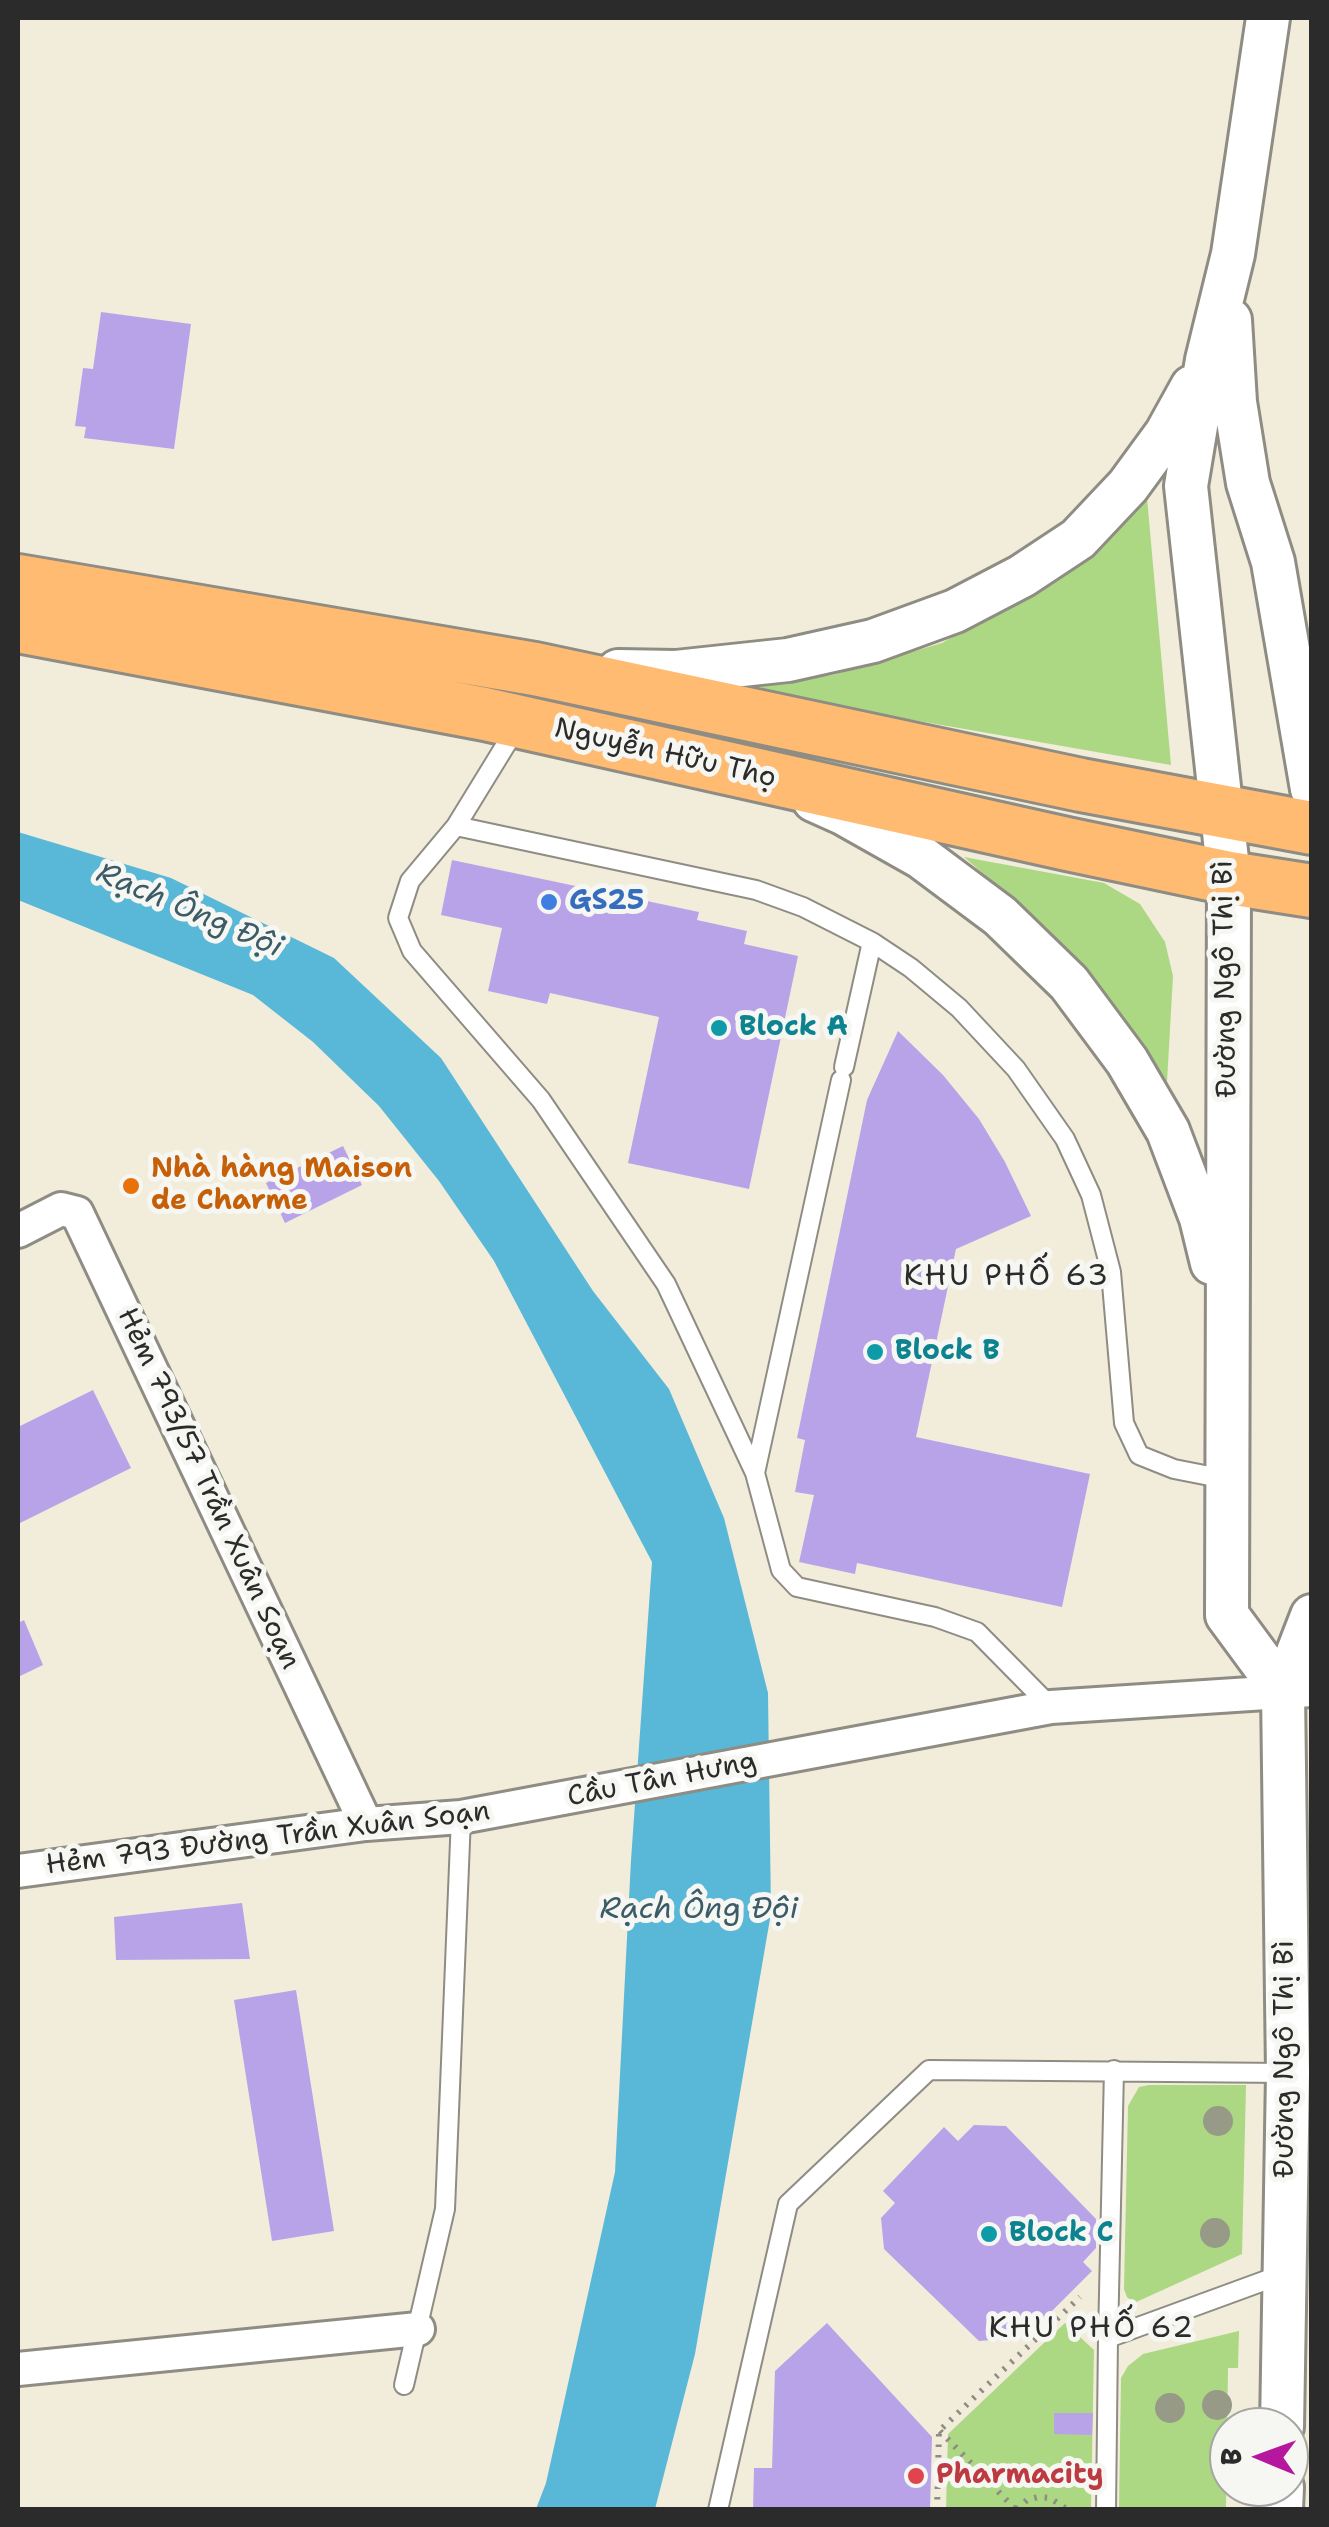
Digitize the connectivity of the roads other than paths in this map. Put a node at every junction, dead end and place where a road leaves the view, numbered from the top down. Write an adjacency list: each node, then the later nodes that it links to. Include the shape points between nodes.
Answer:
1 (1268, 18): 2 (street, Đường Ngô Thị Bì)
2 (1233, 254): 3 (street, Đường Ngô Thị Bì); 4 (street, Đường Ngô Thị Bì, via 1236,402 1248,484)
3 (1206, 360): 8 (street, via 1166,434 1078,538 955,611 873,642 788,660 676,672); 12 (street, Đường Ngô Thị Bì, via 1186,486)
4 (1273, 562): 7 (street); 11 (street, Đường Ngô Thị Bì)
5 (18, 581): 8 (main road, Nguyễn Hữu Thọ)
6 (18, 626): 9 (main road, Nguyễn Hữu Thọ)
7 (1312, 628)
8 (535, 669): 12 (main road, Nguyễn Hữu Thọ)
9 (521, 721): 10 (main road, Nguyễn Hữu Thọ); 13 (lane)
10 (754, 774): 15 (main road, Nguyễn Hữu Thọ); 19 (street, via 844,813 921,857 1000,916 1069,983 1168,1131)
11 (1312, 790)
12 (1220, 813): 14 (main road, Nguyễn Hữu Thọ); 15 (street, Đường Ngô Thị Bì)
13 (456, 826): 17 (lane, via 756,890); 20 (lane, via 410,881 398,918 412,952 541,1100 666,1284)
14 (1312, 828)
15 (1229, 878): 16 (main road, Nguyễn Hữu Thọ); 19 (street, Đường Ngô Thị Bì)
16 (1312, 891)
17 (872, 942): 20 (lane); 21 (lane, via 959,1008 1016,1069 1065,1140 1104,1240 1124,1424 1139,1455)
18 (18, 1231): 27 (street, Hẻm 793/57 Trần Xuân Soạn, via 61,1209 77,1213)
19 (1226, 1317): 21 (street, Đường Ngô Thị Bì)
20 (755, 1473): 24 (lane, via 780,1570 797,1587 977,1632)
21 (1225, 1480): 23 (street, Đường Ngô Thị Bì, via 1226,1614)
22 (1312, 1616): 23 (street, Đường Ngô Thị Bì)
23 (1297, 1691): 24 (street); 30 (street, Đường Ngô Thị Bì)
24 (1051, 1707): 25 (street, Cầu Tân Hưng)
25 (519, 1807): 26 (street, Hẻm 793 Đường Trần Xuân Soạn)
26 (461, 1817): 27 (street, Hẻm 793 Đường Trần Xuân Soạn); 32 (lane, via 445,2209)
27 (366, 1824): 28 (street, Hẻm 793 Đường Trần Xuân Soạn)
28 (18, 1871)
29 (1114, 2070): 30 (lane); 33 (lane); 37 (lane, via 929,2070 788,2204)
30 (1288, 2073): 31 (street, Đường Ngô Thị Bì)
31 (1284, 2274): 33 (lane); 36 (street, Đường Ngô Thị Bì)
32 (418, 2329): 34 (street); 35 (lane)
33 (1108, 2338): 38 (lane)
34 (18, 2369)
35 (404, 2385)
36 (1282, 2407)
37 (718, 2510)
38 (1106, 2510)

